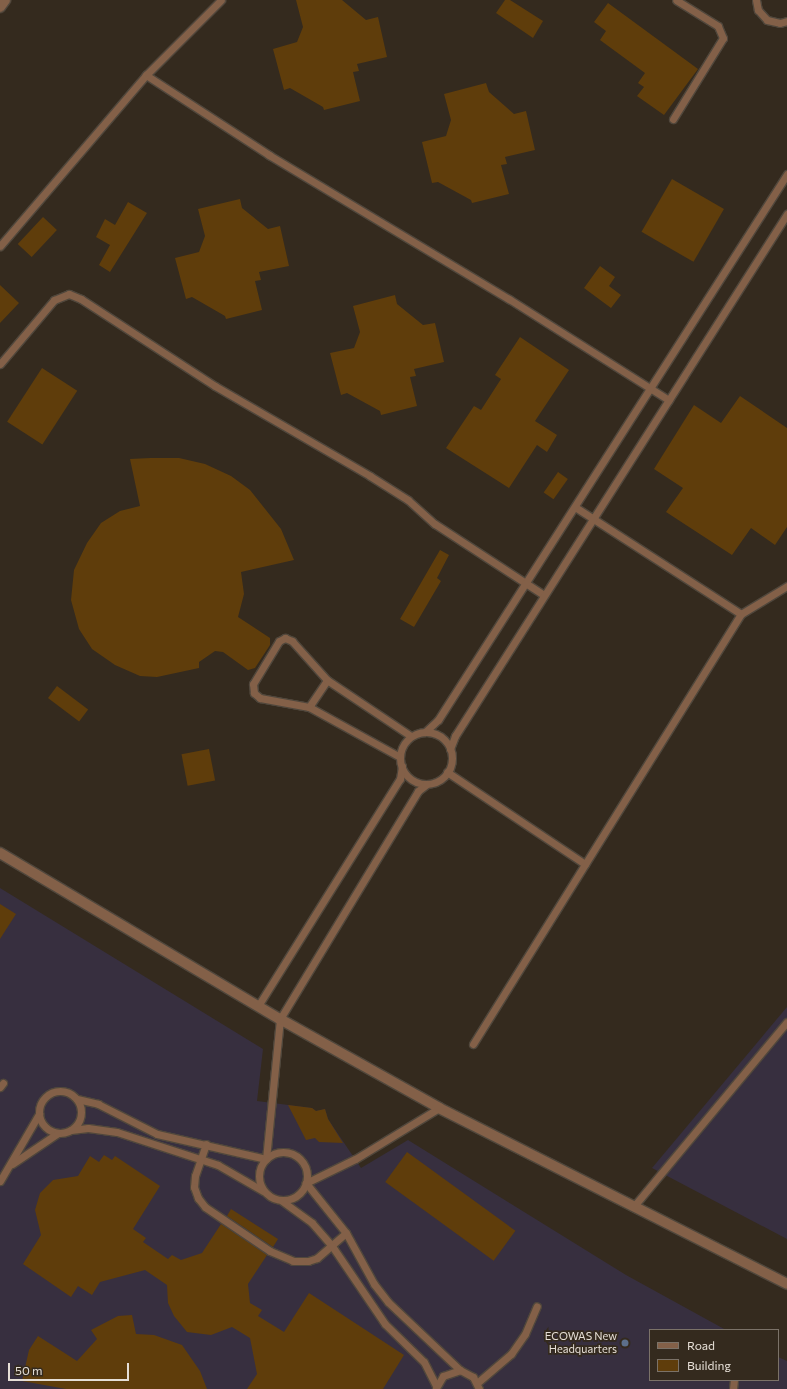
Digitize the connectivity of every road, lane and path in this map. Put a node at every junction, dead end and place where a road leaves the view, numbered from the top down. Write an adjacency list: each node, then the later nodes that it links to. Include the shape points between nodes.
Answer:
1 (5, 0): 5 (street)
2 (221, 0): 7 (lane)
3 (676, 0): 8 (lane, via 718,26 723,38)
4 (756, 0): 6 (lane, via 758,10 767,20)
5 (0, 7)
6 (787, 22)
7 (146, 75): 11 (lane); 13 (lane, via 269,155)
8 (674, 119)
9 (787, 174): 13 (lane)
10 (787, 214): 14 (lane)
11 (0, 246)
12 (0, 364): 17 (lane, via 54,300 69,294 81,299 215,386 408,500 435,524)
13 (649, 387): 14 (lane); 15 (lane)
14 (669, 400): 16 (lane)
15 (575, 507): 16 (lane); 17 (lane)
16 (593, 518): 19 (lane); 20 (lane)
17 (526, 583): 19 (lane); 23 (lane, via 438,720)
18 (787, 586): 20 (lane)
19 (544, 595): 25 (lane, via 455,736)
20 (741, 614): 31 (lane)
21 (327, 680): 22 (lane); 22 (lane, via 292,641 285,638 279,641 254,684 254,693 260,698); 24 (lane)
22 (309, 706): 26 (lane)
23 (425, 732): 24 (lane); 25 (lane, via 440,736)
24 (411, 736): 26 (lane, via 404,743)
25 (450, 749): 28 (lane, via 452,757)
26 (400, 757): 27 (lane)
27 (402, 766): 29 (lane, via 411,779); 32 (lane, via 400,779)
28 (447, 772): 29 (lane, via 442,778); 31 (lane)
29 (427, 784): 33 (lane, via 418,791)
30 (0, 853): 32 (street)
31 (585, 864): 35 (lane)
32 (258, 1006): 33 (street)
33 (280, 1019): 37 (street); 43 (lane)
34 (787, 1022): 49 (lane)
35 (472, 1044)
36 (77, 1099): 38 (lane, via 66,1091 52,1092 42,1100); 39 (lane, via 80,1119); 41 (lane, via 98,1104 157,1134)
37 (439, 1108): 46 (lane, via 355,1159); 49 (street)
38 (39, 1114): 40 (lane, via 45,1127); 44 (lane)
39 (71, 1130): 40 (lane); 42 (lane, via 88,1128 117,1132)
40 (58, 1133): 44 (lane)
41 (206, 1144): 42 (lane); 43 (lane)
42 (199, 1159): 47 (lane, via 228,1170); 51 (lane, via 194,1187 198,1198 205,1207 224,1221 270,1251 293,1261 317,1258)
43 (266, 1159): 46 (lane, via 280,1152 295,1156 305,1168); 47 (lane, via 258,1178)
44 (9, 1167): 45 (lane)
45 (0, 1181)
46 (306, 1183): 48 (lane, via 297,1196); 50 (lane)
47 (263, 1191): 48 (lane, via 275,1200)
48 (282, 1201): 51 (lane, via 312,1223)
49 (634, 1206): 52 (street)
50 (346, 1233): 51 (lane); 54 (lane, via 374,1284 388,1302)
51 (332, 1246): 56 (lane, via 385,1324 424,1362)
52 (787, 1284)
53 (537, 1306): 55 (lane, via 526,1334 511,1354)
54 (460, 1370): 55 (lane, via 473,1377); 56 (lane, via 443,1376)
55 (478, 1386)
56 (436, 1388)

